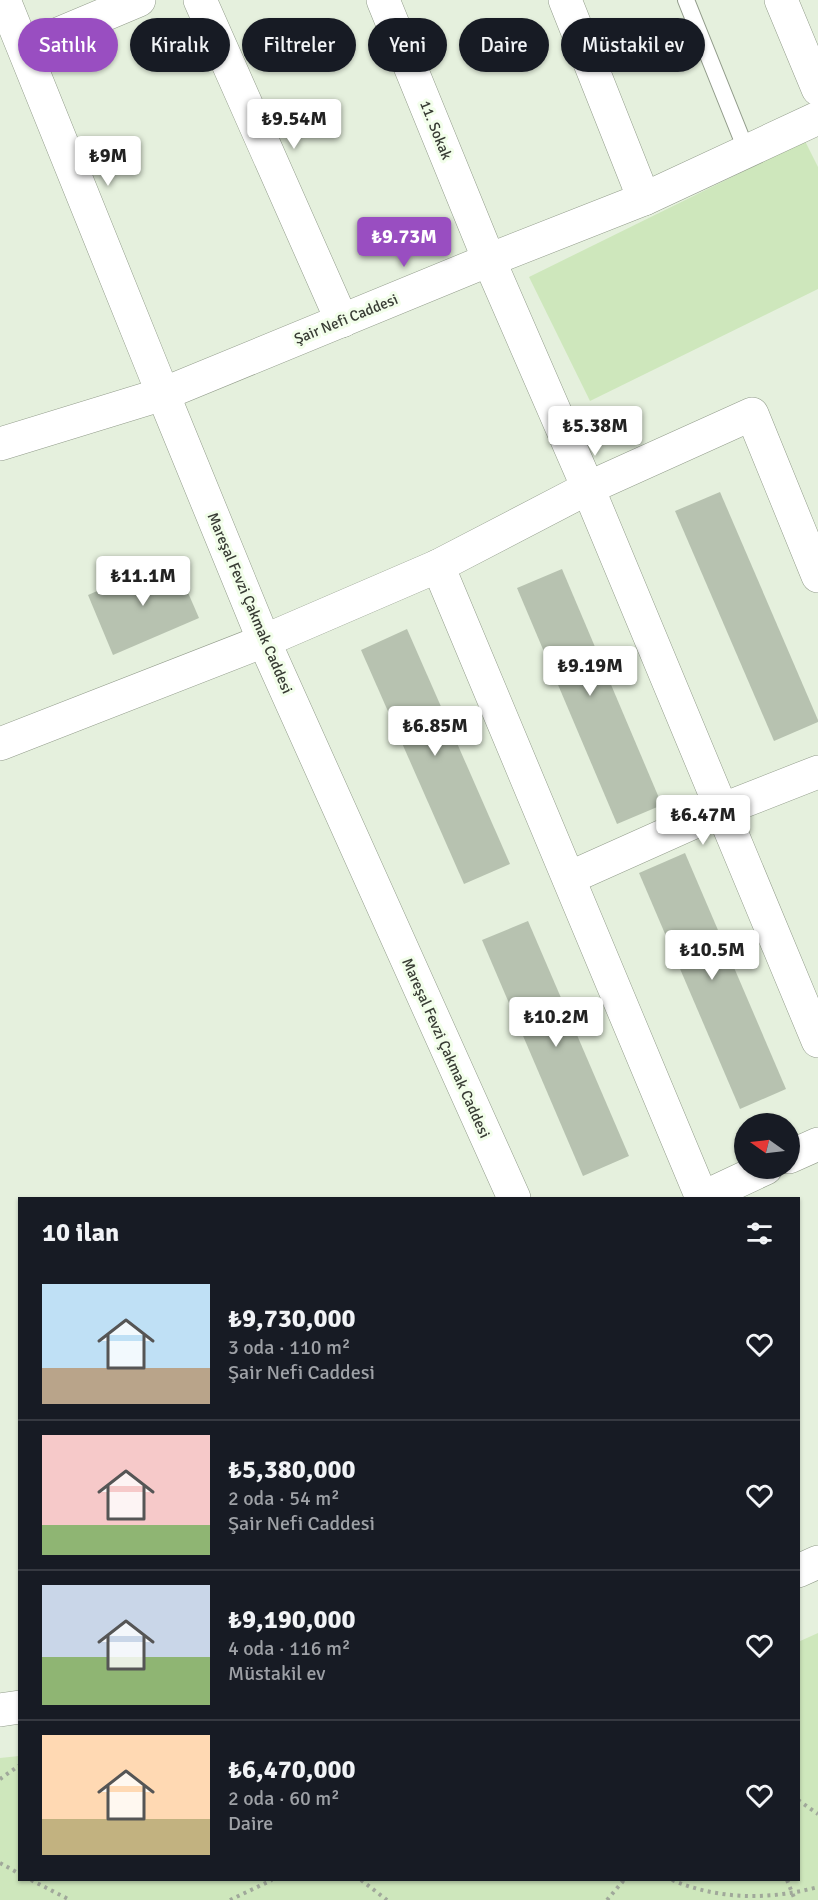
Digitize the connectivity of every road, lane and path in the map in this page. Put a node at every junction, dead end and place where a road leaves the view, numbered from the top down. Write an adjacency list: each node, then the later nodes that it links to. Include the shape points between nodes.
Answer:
1 (4, 0): 9 (street, Mareşal Fevzi Çakmak Caddesi)
2 (139, 0): 8 (street)
3 (200, 0): 16 (street)
4 (383, 0): 15 (street, 11. Sokak)
5 (565, 0): 14 (street)
6 (686, 0): 13 (lane)
7 (781, 0): 11 (street)
8 (96, 18)
9 (18, 32)
10 (35, 72): 17 (street, Mareşal Fevzi Çakmak Caddesi)
11 (818, 89)
12 (818, 118): 13 (street, Şair Nefi Caddesi)
13 (747, 152): 14 (street, Şair Nefi Caddesi)
14 (644, 199): 15 (street, Şair Nefi Caddesi)
15 (489, 260): 16 (street, Şair Nefi Caddesi); 19 (street, 11. Sokak)
16 (342, 321): 17 (street, Şair Nefi Caddesi)
17 (163, 394): 18 (street, Şair Nefi Caddesi); 22 (street, Mareşal Fevzi Çakmak Caddesi)
18 (0, 444)
19 (588, 488): 20 (street); 21 (street, via 752,414); 25 (street, 11. Sokak)
20 (438, 566): 22 (street); 26 (street)
21 (818, 576)
22 (264, 641): 23 (street); 31 (street, Mareşal Fevzi Çakmak Caddesi)
23 (0, 744)
24 (818, 772): 25 (street)
25 (721, 810): 26 (street); 27 (street, 11. Sokak)
26 (569, 878): 32 (street)
27 (818, 1041)
28 (818, 1144): 29 (street)
29 (800, 1152)
30 (743, 1179): 33 (street)
31 (514, 1197)
32 (702, 1197)
33 (704, 1197)
34 (818, 1562): 35 (street)
35 (800, 1570)
36 (18, 1707): 37 (street)
37 (0, 1710)
38 (18, 1766): 39 (path)
39 (0, 1779)
40 (800, 1801): 41 (path)
41 (818, 1814)
42 (0, 1863): 43 (path)
43 (18, 1873)
44 (33, 1881): 52 (path)
45 (270, 1881): 53 (path)
46 (362, 1881): 54 (path)
47 (623, 1881): 55 (path)
48 (674, 1881): 51 (path, via 697,1891 742,1900)
49 (787, 1881): 51 (path)
50 (818, 1887): 51 (path)
51 (795, 1898)
52 (70, 1900)
53 (230, 1900)
54 (387, 1900)
55 (607, 1900)

